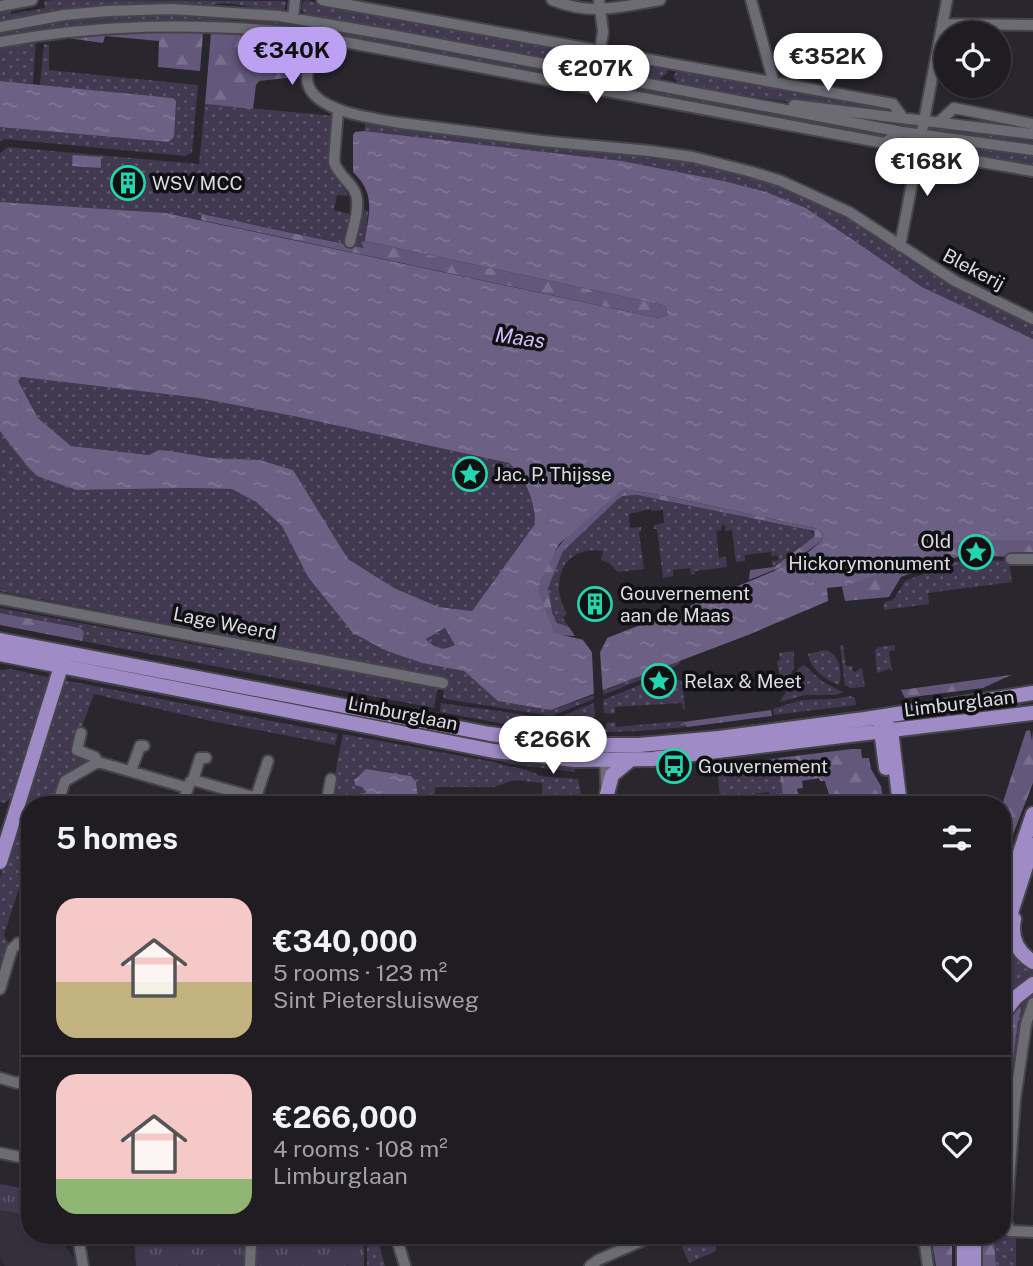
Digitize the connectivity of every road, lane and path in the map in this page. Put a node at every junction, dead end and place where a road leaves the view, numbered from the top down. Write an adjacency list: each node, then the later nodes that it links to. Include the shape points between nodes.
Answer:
1 (32, 0): 9 (street)
2 (295, 0): 10 (street)
3 (322, 0): 18 (street)
4 (552, 0): 8 (street, via 576,9)
5 (660, 0): 8 (street)
6 (751, 0): 21 (street)
7 (947, 0): 11 (street)
8 (600, 5): 18 (street)
9 (0, 6)
10 (293, 18): 12 (street); 15 (street, via 207,10 108,11)
11 (943, 21)
12 (317, 22): 16 (street); 22 (street)
13 (1011, 25): 14 (street)
14 (1033, 25)
15 (0, 27)
16 (315, 36): 17 (street, via 209,26 135,25); 24 (street, via 307,84); 29 (street, via 884,143)
17 (0, 42)
18 (600, 50): 19 (street)
19 (672, 65): 21 (street); 22 (street)
20 (934, 70): 26 (street)
21 (772, 82): 25 (street, via 893,104)
22 (667, 87): 23 (street)
23 (750, 102): 25 (street); 29 (street)
24 (338, 109): 35 (street, via 334,162 354,189 357,206); 36 (street, Blekerij, via 401,123 711,161 804,191 861,219)
25 (903, 118): 26 (street)
26 (925, 121): 27 (street); 31 (street)
27 (939, 122): 28 (street, via 954,108); 30 (street)
28 (1033, 124)
29 (902, 132): 31 (street)
30 (1033, 134)
31 (922, 135): 32 (street); 36 (street)
32 (943, 139): 33 (street); 34 (street, via 952,157)
33 (1033, 150)
34 (1033, 171)
35 (350, 242)
36 (900, 246): 37 (street, Blekerij, via 955,281)
37 (1033, 319)
38 (1011, 559): 39 (street)
39 (1033, 559)
40 (0, 599): 44 (street, Lage Weerd)
41 (0, 640): 43 (main road)
42 (0, 654): 43 (main road)
43 (63, 659): 50 (main road, Limburglaan, via 510,753 546,758); 69 (main road)
44 (443, 683)
45 (1033, 693): 47 (main road, Limburglaan)
46 (1033, 713): 47 (main road, Limburglaan)
47 (884, 726): 50 (main road, Limburglaan, via 658,744); 52 (main road, Limburglaan, via 708,754); 65 (main road); 66 (main road)
48 (80, 733): 54 (street, via 77,750)
49 (144, 746): 55 (street, via 139,746)
50 (601, 755): 52 (main road, Limburglaan); 63 (street)
51 (206, 758): 57 (street, via 200,758)
52 (630, 760): 64 (main road, via 612,775)
53 (268, 761): 61 (street)
54 (98, 762): 55 (street); 58 (street, via 65,781)
55 (131, 771): 57 (street)
56 (331, 779): 62 (street)
57 (191, 784): 59 (street); 60 (street)
58 (60, 796)
59 (186, 796)
60 (235, 796)
61 (256, 796)
62 (328, 796)
63 (605, 796)
64 (606, 796)
65 (890, 796)
66 (898, 796)
67 (1033, 814): 70 (main road)
68 (1033, 845): 71 (main road)
69 (0, 862)
70 (1011, 892)
71 (1011, 896)
72 (1011, 906): 74 (main road, via 1016,912 1014,942)
73 (21, 943): 76 (street, via 12,949)
74 (1033, 962)
75 (1033, 984): 78 (main road)
76 (0, 989)
77 (1033, 1003): 81 (street, via 1026,1019)
78 (1011, 1004)
79 (0, 1078): 80 (street)
80 (21, 1081)
81 (1011, 1141)
82 (0, 1153): 83 (street)
83 (21, 1157)
84 (1011, 1231): 85 (street)
85 (1033, 1232)
86 (79, 1244): 94 (street)
87 (251, 1244): 95 (street)
88 (398, 1244): 96 (street)
89 (636, 1244): 93 (street)
90 (924, 1244): 97 (street)
91 (964, 1244): 98 (main road)
92 (974, 1244): 99 (main road)
93 (592, 1265)
94 (83, 1266)
95 (250, 1266)
96 (405, 1266)
97 (928, 1266)
98 (964, 1266)
99 (974, 1266)

